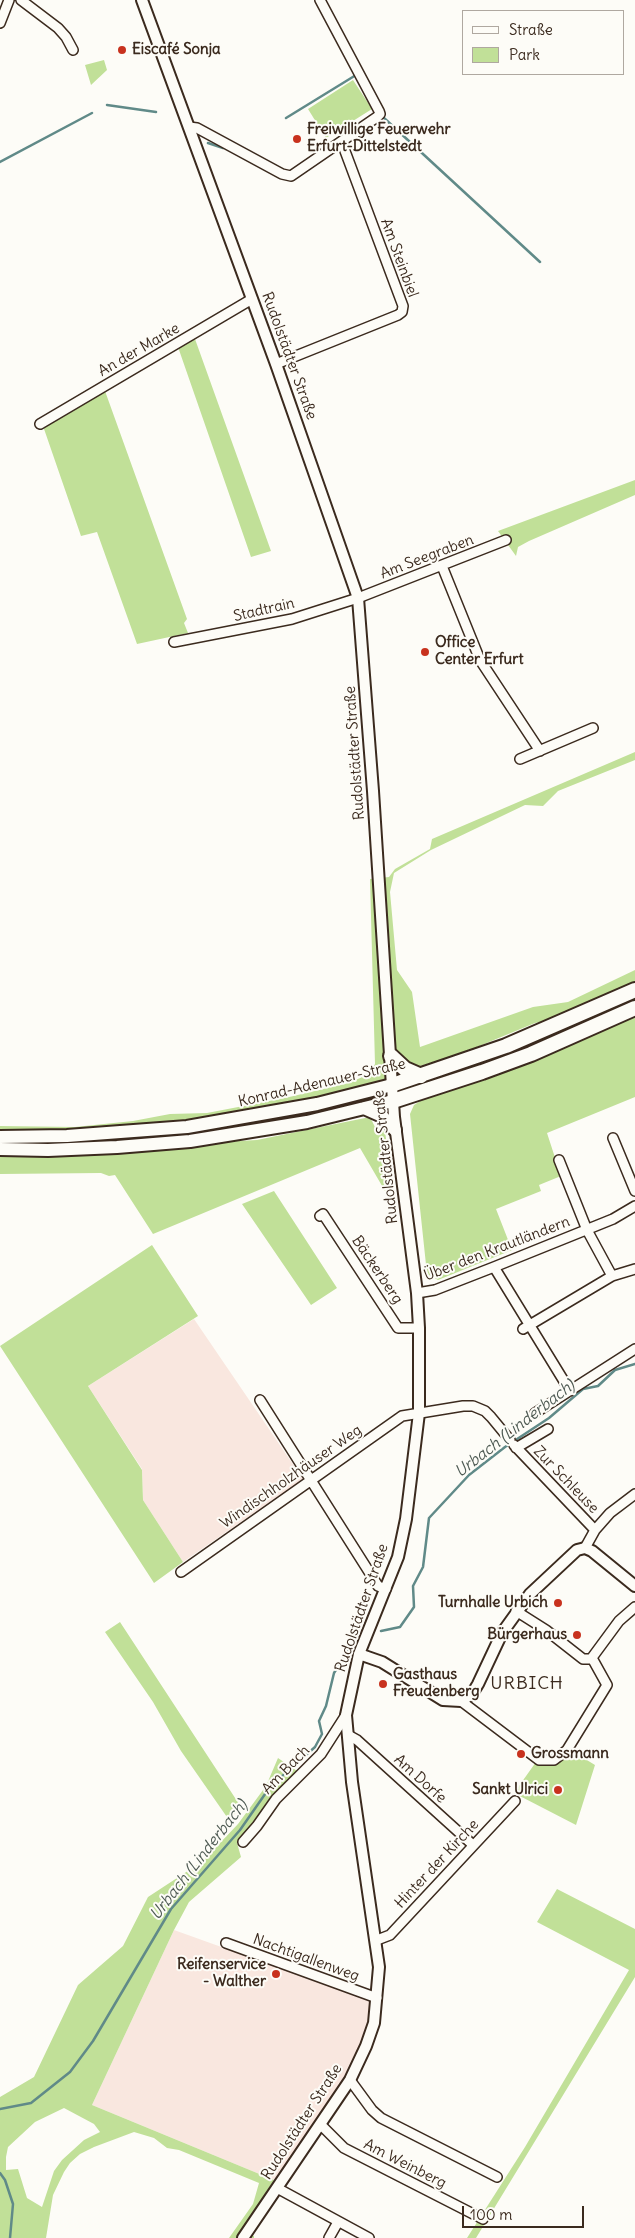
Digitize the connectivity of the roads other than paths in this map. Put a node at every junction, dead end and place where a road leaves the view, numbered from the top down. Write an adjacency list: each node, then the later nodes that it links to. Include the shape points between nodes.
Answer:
1 (9, 0): 5 (street)
2 (21, 0): 6 (street, via 58,28)
3 (142, 0): 7 (street, Rudolstädter Straße)
4 (320, 0): 8 (street, via 380,114)
5 (0, 23)
6 (73, 50)
7 (189, 127): 8 (street, via 197,128 291,176); 9 (street, Rudolstädter Straße)
8 (342, 142): 10 (street, Am Steinbiel, via 403,306 402,312)
9 (252, 299): 10 (street, Rudolstädter Straße); 11 (street, An der Marke)
10 (276, 364): 14 (street, Rudolstädter Straße)
11 (40, 424)
12 (506, 540): 13 (street, Am Seegraben)
13 (442, 566): 14 (street, Am Seegraben); 17 (street, via 480,660)
14 (358, 598): 15 (street, Stadtrain, via 292,619); 21 (street, Rudolstädter Straße)
15 (174, 642)
16 (593, 728): 17 (street)
17 (540, 751): 18 (street)
18 (520, 759)
19 (635, 990): 22 (highway, Konrad-Adenauer-Straße, via 506,1046)
20 (635, 1008): 24 (highway, Konrad-Adenauer-Straße, via 531,1054)
21 (391, 1056): 22 (highway, via 405,1069); 23 (street, Rudolstädter Straße)
22 (421, 1076): 23 (highway, Konrad-Adenauer-Straße)
23 (392, 1084): 24 (street, Rudolstädter Straße); 27 (main road, Konrad-Adenauer-Straße, via 308,1106 187,1127 67,1136)
24 (393, 1101): 25 (main road, Konrad-Adenauer-Straße); 26 (street, Rudolstädter Straße)
25 (364, 1108): 26 (main road, via 382,1116); 29 (main road, Konrad-Adenauer-Straße, via 307,1122 190,1141 107,1148)
26 (395, 1130): 38 (street, Rudolstädter Straße)
27 (0, 1137)
28 (613, 1138): 31 (street)
29 (0, 1149)
30 (559, 1160): 34 (street, Über den Krautländern)
31 (635, 1191)
32 (635, 1206): 34 (street, Über den Krautländern)
33 (320, 1216): 40 (street, Bäckerberg, via 323,1214 398,1328)
34 (587, 1230): 35 (street, Über den Krautländern); 37 (street)
35 (494, 1267): 38 (street, Über den Krautländern, via 435,1290); 39 (street)
36 (634, 1271): 37 (street)
37 (612, 1276): 39 (street)
38 (417, 1293): 40 (street, Rudolstädter Straße)
39 (527, 1327): 42 (street)
40 (419, 1328): 44 (street, Rudolstädter Straße)
41 (635, 1349): 42 (street)
42 (570, 1391): 45 (street)
43 (260, 1400): 48 (street)
44 (419, 1413): 47 (street, Windischholzhäuser Weg, via 474,1406 485,1411); 48 (street, Windischholzhäuser Weg, via 396,1419); 54 (street, Rudolstädter Straße, via 406,1519 398,1557)
45 (536, 1413)
46 (548, 1429): 47 (street)
47 (513, 1444): 50 (street, Zur Schleuse)
48 (310, 1481): 52 (street, Windischholzhäuser Weg); 54 (street, via 378,1586)
49 (635, 1494): 50 (street, via 610,1513)
50 (595, 1530): 51 (street)
51 (585, 1548): 53 (street); 56 (street, via 565,1560)
52 (181, 1572)
53 (635, 1586)
54 (386, 1589): 57 (street, Rudolstädter Straße)
55 (635, 1607): 58 (street, via 619,1621)
56 (516, 1611): 58 (street, via 583,1659); 59 (street, via 494,1647 472,1694)
57 (359, 1654): 59 (street, via 382,1662 443,1700); 60 (street, Rudolstädter Straße)
58 (592, 1658): 59 (street, via 607,1685 568,1750 547,1761 538,1760)
59 (461, 1701)
60 (346, 1715): 61 (street, Rudolstädter Straße); 63 (street, Am Bach, via 321,1754 276,1799)
61 (348, 1736): 64 (street, Am Dorfe, via 358,1740); 65 (street, Rudolstädter Straße)
62 (515, 1801): 64 (street, Hinter der Kirche)
63 (243, 1842)
64 (473, 1846): 65 (street, Hinter der Kirche, via 390,1935)
65 (376, 1940): 67 (street, Rudolstädter Straße, via 379,1967)
66 (226, 1943): 67 (street, Nachtigallenweg)
67 (377, 1998): 68 (street, Rudolstädter Straße, via 374,2023)
68 (350, 2080): 69 (street, Rudolstädter Straße); 70 (street, Am Weinberg, via 380,2118)
69 (321, 2125): 71 (street, Rudolstädter Straße); 72 (street, Am Weinberg, via 344,2148)
70 (497, 2177)
71 (277, 2188): 73 (street); 74 (street, Rudolstädter Straße)
72 (483, 2219)
73 (338, 2222): 75 (street); 76 (street)
74 (243, 2238)
75 (329, 2238)
76 (369, 2238)

